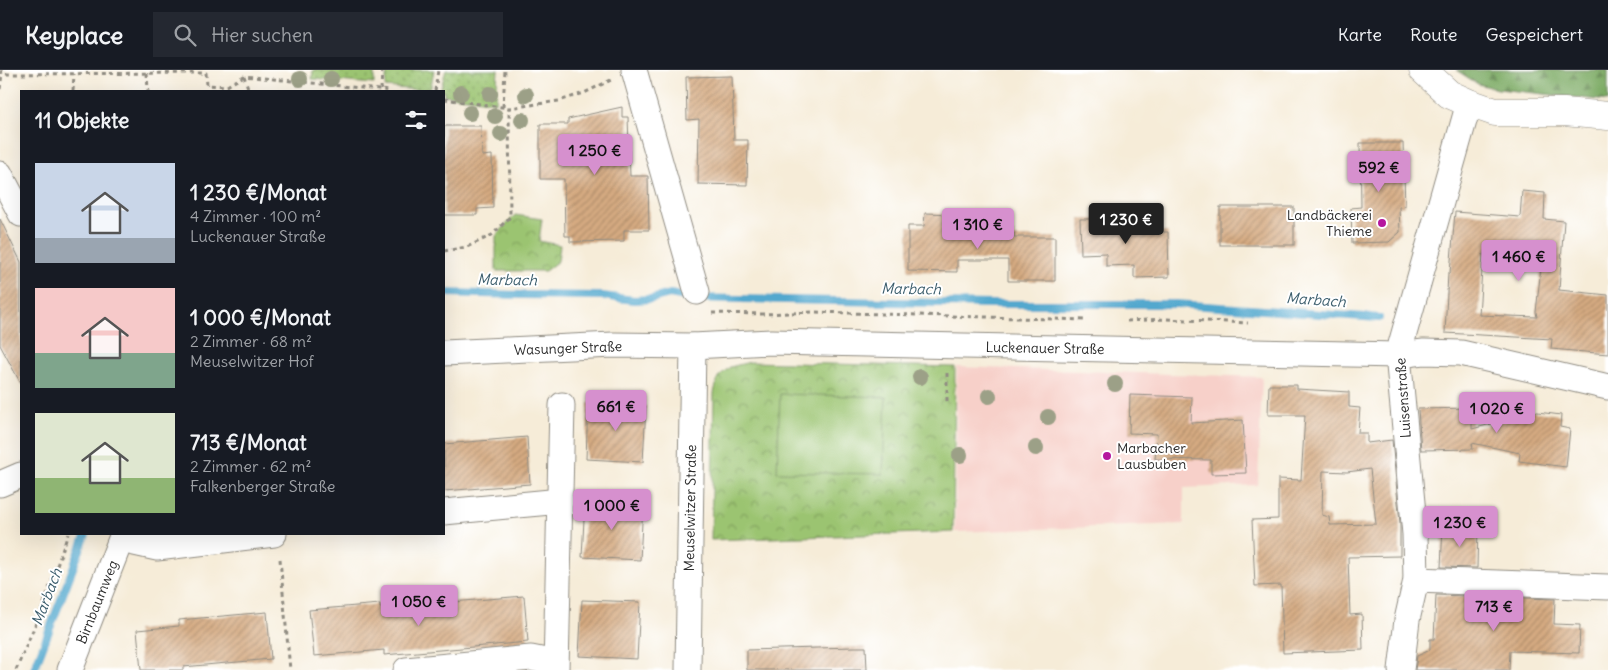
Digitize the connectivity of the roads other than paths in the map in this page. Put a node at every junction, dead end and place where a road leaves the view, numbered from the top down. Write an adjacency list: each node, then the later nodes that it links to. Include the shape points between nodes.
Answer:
1 (1423, 70): 3 (street, via 1448,94)
2 (625, 74): 7 (street)
3 (1469, 103): 4 (street, via 1496,112); 10 (street, Luisenstraße)
4 (1608, 116)
5 (0, 174): 6 (street)
6 (20, 212)
7 (697, 292)
8 (693, 346): 9 (street, Wasunger Straße, via 613,345); 10 (street, Luckenauer Straße, via 771,342); 24 (street, Meuselwitzer Straße)
9 (445, 353)
10 (1398, 355): 11 (street, Luckenauer Straße, via 1442,351 1461,353); 19 (street, Luisenstraße, via 1415,534)
11 (1608, 387)
12 (562, 405): 15 (street)
13 (20, 475): 14 (street)
14 (0, 484)
15 (561, 501): 16 (street); 23 (street)
16 (445, 512)
17 (122, 537): 18 (street, via 157,548); 21 (street, Birnbaumweg)
18 (277, 544)
19 (1416, 580): 20 (street); 25 (street, Luisenstraße)
20 (1608, 587)
21 (70, 670)
22 (406, 670): 23 (street, via 531,658 546,661)
23 (554, 670)
24 (688, 670)
25 (1401, 670)

